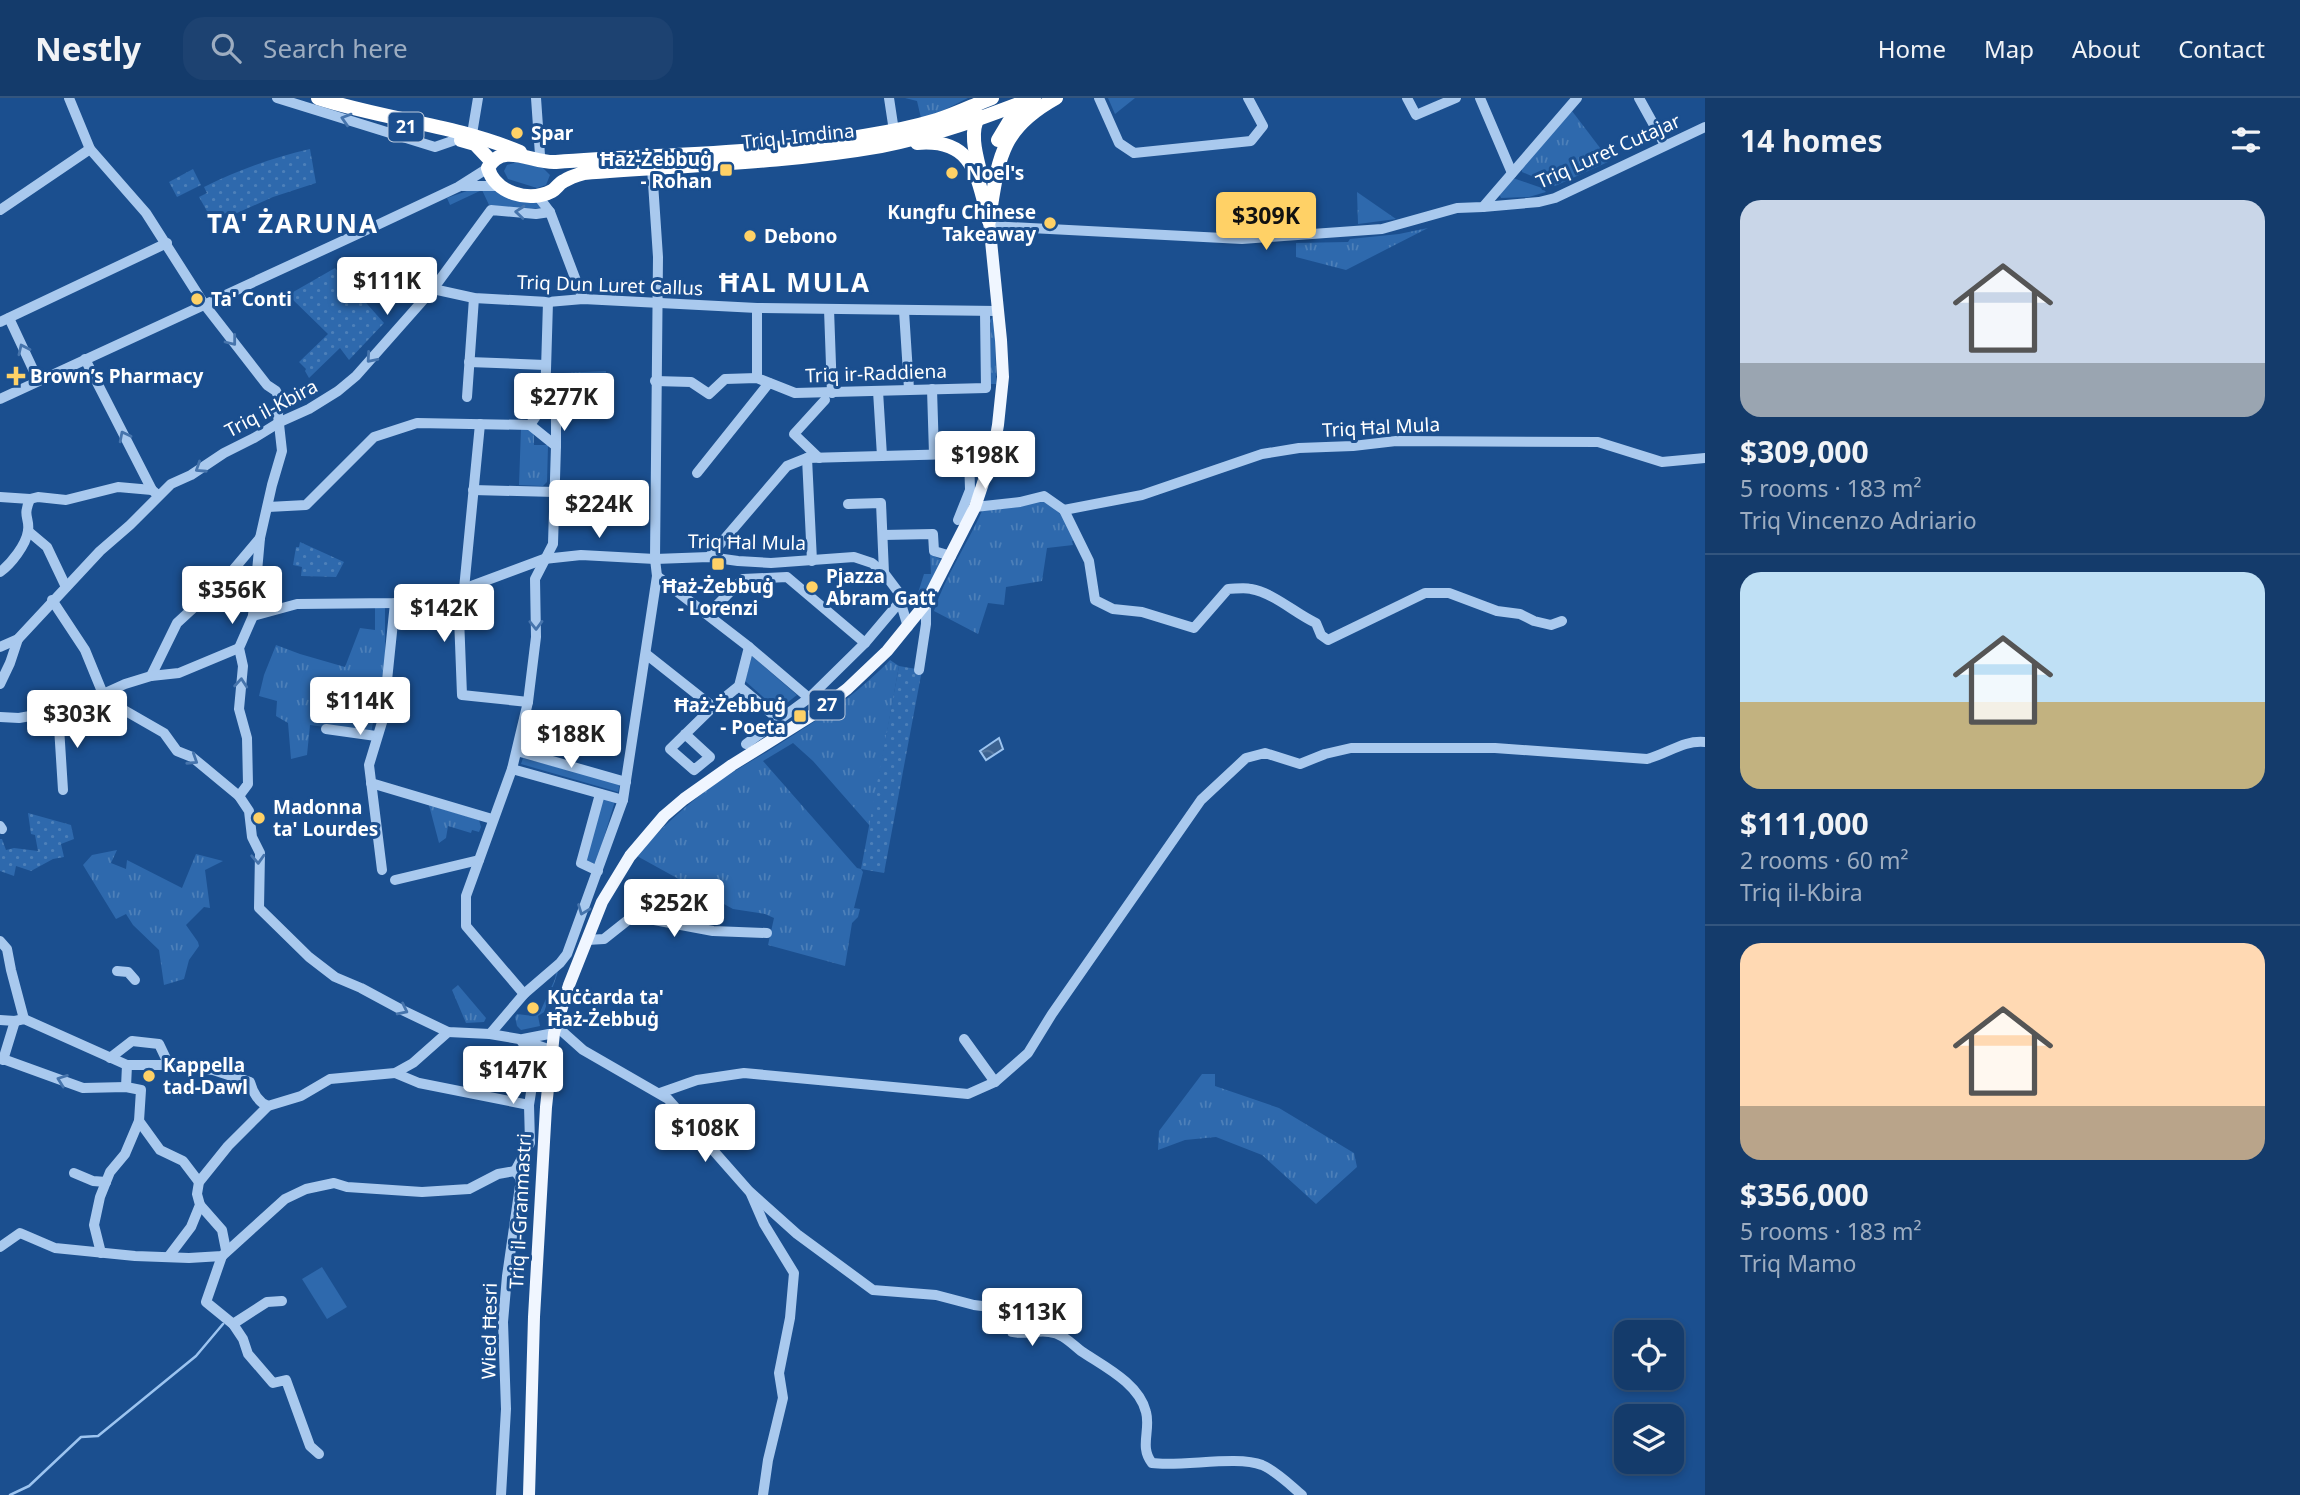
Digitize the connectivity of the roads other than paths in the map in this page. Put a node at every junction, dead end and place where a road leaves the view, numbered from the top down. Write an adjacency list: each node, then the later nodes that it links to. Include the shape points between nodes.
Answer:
1 (69, 98): 24 (street)
2 (277, 98): 21 (street, Triq l-Imdina, one-way to 2, via 435,147)
3 (317, 98): 21 (highway, Triq l-Imdina / 21, via 435,125)
4 (478, 98): 21 (street)
5 (536, 98): 26 (street)
6 (889, 98): 20 (street)
7 (992, 98): 20 (highway, Triq l-Imdina)
8 (1007, 98): 18 (highway, via 988,107)
9 (1035, 98): 18 (highway, Triq l-Imdina); 37 (highway, 27, via 1010,120 996,145 989,179)
10 (1056, 98): 37 (highway, via 1037,108 1007,140 997,167)
11 (1099, 98): 12 (street, via 1119,143 1134,153 1251,141 1263,125)
12 (1248, 98)
13 (1407, 98): 14 (street, via 1416,115)
14 (1456, 98)
15 (1480, 98): 29 (street)
16 (1577, 98): 29 (street)
17 (1639, 98): 23 (street)
18 (975, 122): 22 (highway, Triq l-Imdina); 37 (highway, 27)
19 (1705, 127): 23 (street, Triq Luret Cutajar)
20 (894, 131): 26 (highway, Triq l-Imdina, via 788,148)
21 (466, 137): 25 (highway, Triq l-Imdina / 21); 26 (highway, Triq l-Imdina); 27 (highway, Triq l-Imdina / 21)
22 (884, 145): 28 (highway, Triq l-Imdina, via 802,158); 37 (highway, via 934,142 957,149 973,166)
23 (1665, 145): 35 (street, Triq Luret Cutajar, via 1555,198)
24 (89, 149): 34 (street); 38 (street)
25 (505, 154): 26 (highway, Triq l-Imdina); 27 (highway)
26 (546, 159): 30 (highway, via 560,171)
27 (490, 164): 31 (highway, Triq l-Imdina, via 492,180); 32 (street)
28 (652, 168): 30 (highway, Triq l-Imdina, via 584,173); 43 (street)
29 (1512, 173): 35 (street)
30 (559, 185): 33 (highway, Triq l-Imdina); 36 (street)
31 (499, 186): 32 (street); 33 (highway, via 520,195)
32 (458, 187): 44 (street)
33 (537, 195): 36 (street)
34 (1, 206)
35 (1483, 207): 37 (street, Triq Luret Cutajar, via 1457,208 1382,229 1242,239)
36 (550, 212): 39 (street, Triq il-Kbira, one-way to 39, via 491,210); 41 (street)
37 (989, 223): 48 (main road, Triq il-Granmastri / 27)
38 (167, 243): 44 (street); 49 (street)
39 (433, 289): 40 (street, Triq Dun Luret Callus); 64 (street, Triq il-Kbira, one-way to 64, via 356,376 309,409)
40 (474, 298): 42 (street, Triq Dun Luret Callus); 51 (street)
41 (583, 299): 42 (street, Triq Dun Luret Callus); 43 (street, Triq Dun Luret Callus)
42 (548, 302): 52 (street)
43 (657, 303): 45 (street, Triq Dun Luret Callus); 55 (street)
44 (204, 304): 50 (street); 64 (street, one-way to 64, via 275,391)
45 (757, 308): 46 (street, Triq Dun Luret Callus); 53 (street)
46 (830, 309): 47 (street, Triq Dun Luret Callus); 60 (street)
47 (904, 310): 48 (street, Triq Dun Luret Callus); 57 (street)
48 (991, 312): 58 (street, Triq ir-Raddiena, via 986,388); 69 (main road, Triq il-Granmastri / 27, via 1002,340 1003,377)
49 (4, 320): 54 (street, one-way to 49)
50 (85, 359): 54 (street); 77 (street, one-way to 50)
51 (469, 362): 52 (street); 61 (street)
52 (545, 365): 63 (street)
53 (757, 378): 55 (street, Triq ir-Raddiena, via 725,379 709,394 691,382); 56 (street, Triq ir-Raddiena)
54 (38, 380): 62 (street)
55 (655, 381): 92 (street)
56 (769, 383): 60 (street, Triq ir-Raddiena, via 795,393); 75 (street)
57 (909, 388): 58 (street, Triq ir-Raddiena); 59 (street, Triq ir-Raddiena)
58 (932, 389): 70 (street)
59 (878, 391): 60 (street, Triq ir-Raddiena); 71 (street)
60 (828, 396): 72 (street, via 794,434)
61 (467, 397)
62 (0, 399)
63 (545, 403): 66 (street); 67 (street, via 556,415)
64 (280, 422): 77 (street, Triq il-Kbira, one-way to 77); 82 (street, via 282,451)
65 (480, 424): 66 (street); 76 (street); 82 (street, via 417,423 374,437 306,505)
66 (530, 425): 67 (street)
67 (556, 446): 78 (street)
68 (969, 453): 69 (street); 70 (street); 85 (street, via 970,490)
69 (993, 453): 83 (main road, Triq il-Granmastri / 27)
70 (934, 454): 71 (street)
71 (882, 456): 72 (street)
72 (819, 457): 73 (street)
73 (807, 458): 90 (street, via 787,466); 93 (street)
74 (1705, 458): 84 (street, Triq Ħal Mula, via 1662,462 1598,442 1396,441 1299,448 1262,454 1142,495)
75 (697, 473)
76 (473, 490): 78 (street); 98 (street)
77 (155, 492): 80 (street, via 118,487 66,500); 97 (street, Triq il-Kbira, via 145,510)
78 (555, 492): 91 (street, via 553,544)
79 (0, 497): 80 (street)
80 (30, 499): 86 (street, via 24,512)
81 (848, 504): 87 (street, via 881,503)
82 (268, 507): 88 (street)
83 (975, 507): 84 (street, via 1044,496); 89 (main road, Triq il-Granmastri / 27)
84 (1064, 510): 105 (street, via 1089,561 1095,600 1113,609 1142,612 1194,628 1228,589 1252,589 1292,607 1316,623 1328,640 1425,593 1449,593 1551,625)
85 (958, 520)
86 (28, 531): 94 (street, via 15,558); 97 (street, via 47,547)
87 (883, 536): 89 (street, via 933,534 934,551); 95 (street)
88 (260, 538): 104 (street); 114 (street, via 228,576 177,623)
89 (951, 556): 101 (main road, Triq il-Granmastri / 27)
90 (709, 557): 92 (street, Triq Ħal Mula); 93 (street, Triq Ħal Mula, via 771,563)
91 (544, 559): 92 (street, Triq Ħal Mula, via 581,555); 98 (street, Triq Ħal Mula); 120 (street, one-way to 120, via 535,579 536,637)
92 (655, 559): 96 (street)
93 (812, 561): 95 (street, Triq Ħal Mula, via 853,557)
94 (0, 572)
95 (884, 573): 102 (street, Triq Ħal Mula, via 899,593 906,592)
96 (657, 576): 103 (street); 112 (street)
97 (66, 587): 99 (street, Triq il-Kbira)
98 (461, 590): 100 (street, Triq Ħal Mula); 120 (street, via 462,695)
99 (52, 600): 107 (street, Triq il-Kbira); 117 (street, via 85,650)
100 (396, 603): 104 (street, Triq Ħal Mula, via 297,604); 127 (street, via 383,719)
101 (926, 603): 102 (street); 106 (main road, Triq il-Granmastri / 27); 113 (street)
102 (903, 604): 106 (street); 108 (street)
103 (708, 614): 108 (street, via 743,579 787,577); 110 (street)
104 (253, 615): 111 (street)
105 (1562, 621)
106 (908, 627): 144 (main road, Triq il-Granmastri / 27, via 828,704 664,816 615,878)
107 (18, 639): 109 (street, Triq il-Kbira); 115 (street)
108 (865, 643): 118 (street)
109 (0, 647)
110 (749, 647): 116 (street); 118 (street)
111 (239, 648): 114 (street, via 179,673); 136 (street, one-way to 111, via 248,784 247,738 239,709 243,666)
112 (646, 654): 121 (street); 132 (street)
113 (919, 670)
114 (151, 676): 117 (street)
115 (0, 684)
116 (739, 686): 121 (street); 124 (street)
117 (103, 694): 119 (street)
118 (809, 698): 124 (street)
119 (96, 702): 122 (street); 136 (street, one-way to 136, via 117,706 164,733 177,751 192,757)
120 (528, 702): 130 (street)
121 (713, 707): 126 (street)
122 (58, 712): 123 (street); 134 (street)
123 (0, 717)
124 (778, 719): 129 (street)
125 (326, 729): 127 (street)
126 (688, 731)
127 (376, 736): 133 (street, via 369,765)
128 (1705, 742): 162 (street, via 1690,741 1647,759 1495,748 1351,748 1300,764 1265,753 1246,758 1200,800 1028,1053)
129 (746, 744)
130 (517, 751): 131 (street); 132 (street)
131 (512, 769): 135 (street); 138 (street)
132 (626, 782): 137 (street)
133 (371, 783): 138 (street); 140 (street)
134 (63, 790)
135 (600, 794): 137 (street); 141 (street, via 581,863)
136 (239, 796): 152 (street, one-way to 152, via 250,811 260,853 259,908 335,977)
137 (623, 800): 141 (street)
138 (492, 819): 139 (street)
139 (479, 860): 142 (street); 148 (street, via 466,896 466,926)
140 (382, 870)
141 (598, 871): 148 (street, one-way to 148, via 567,954)
142 (395, 880)
143 (767, 933): 144 (street, via 713,931 634,916 604,939)
144 (587, 940): 151 (main road, Triq il-Granmastri / 27)
145 (0, 941): 150 (street, via 7,948)
146 (117, 971): 147 (street, via 128,972)
147 (135, 979)
148 (524, 994): 153 (street)
149 (0, 1020): 150 (street)
150 (20, 1020): 157 (street); 158 (street)
151 (554, 1029): 154 (street); 156 (main road, Triq il-Granmastri / 27); 164 (street)
152 (448, 1032): 153 (street); 161 (street)
153 (490, 1034): 154 (street)
154 (519, 1039): 156 (street); 165 (street, via 533,1056 535,1068)
155 (964, 1039): 162 (street)
156 (551, 1050): 182 (main road, Triq il-Granmastri / 27, via 534,1317)
157 (110, 1058): 159 (street); 160 (street, via 132,1041 159,1044)
158 (1, 1059): 163 (street, one-way to 158, via 83,1088)
159 (127, 1065): 160 (street); 163 (street)
160 (169, 1065): 166 (street, via 213,1070 250,1082 253,1092)
161 (395, 1073): 165 (street, via 419,1083); 166 (street, via 330,1079 301,1096)
162 (995, 1082): 164 (street, via 968,1094 744,1073 697,1080)
163 (126, 1087): 167 (street, via 141,1090)
164 (664, 1096): 172 (street)
165 (529, 1105): 168 (street, via 530,1143)
166 (268, 1106): 171 (street)
167 (139, 1121): 170 (street); 171 (street, via 160,1150 183,1161)
168 (515, 1171): 176 (street, via 469,1189 422,1192 334,1183 306,1189 285,1199); 181 (street, Wied Ħesri, via 521,1179 503,1322 506,1409)
169 (74, 1173): 170 (street)
170 (106, 1182): 175 (street, via 94,1225)
171 (199, 1182): 173 (street)
172 (749, 1191): 183 (street, via 794,1273 779,1373 783,1398); 184 (street, via 797,1234 873,1290 936,1295 1030,1312 1032,1318 1015,1324 1012,1332 1062,1335 1105,1365 1143,1401 1147,1415 1144,1445 1152,1463 1240,1461 1262,1465)
173 (200, 1205): 176 (street, via 222,1230); 177 (street, via 191,1227)
174 (0, 1247): 175 (street, via 20,1233 55,1248)
175 (101, 1253): 177 (street)
176 (224, 1253): 177 (street); 179 (street, via 206,1302)
177 (169, 1256)
178 (282, 1301): 179 (street, via 267,1302)
179 (233, 1324): 180 (street, via 248,1354 273,1383 286,1380 310,1446)
180 (319, 1454)
181 (501, 1495)
182 (529, 1495)
183 (763, 1495)
184 (1301, 1495)

